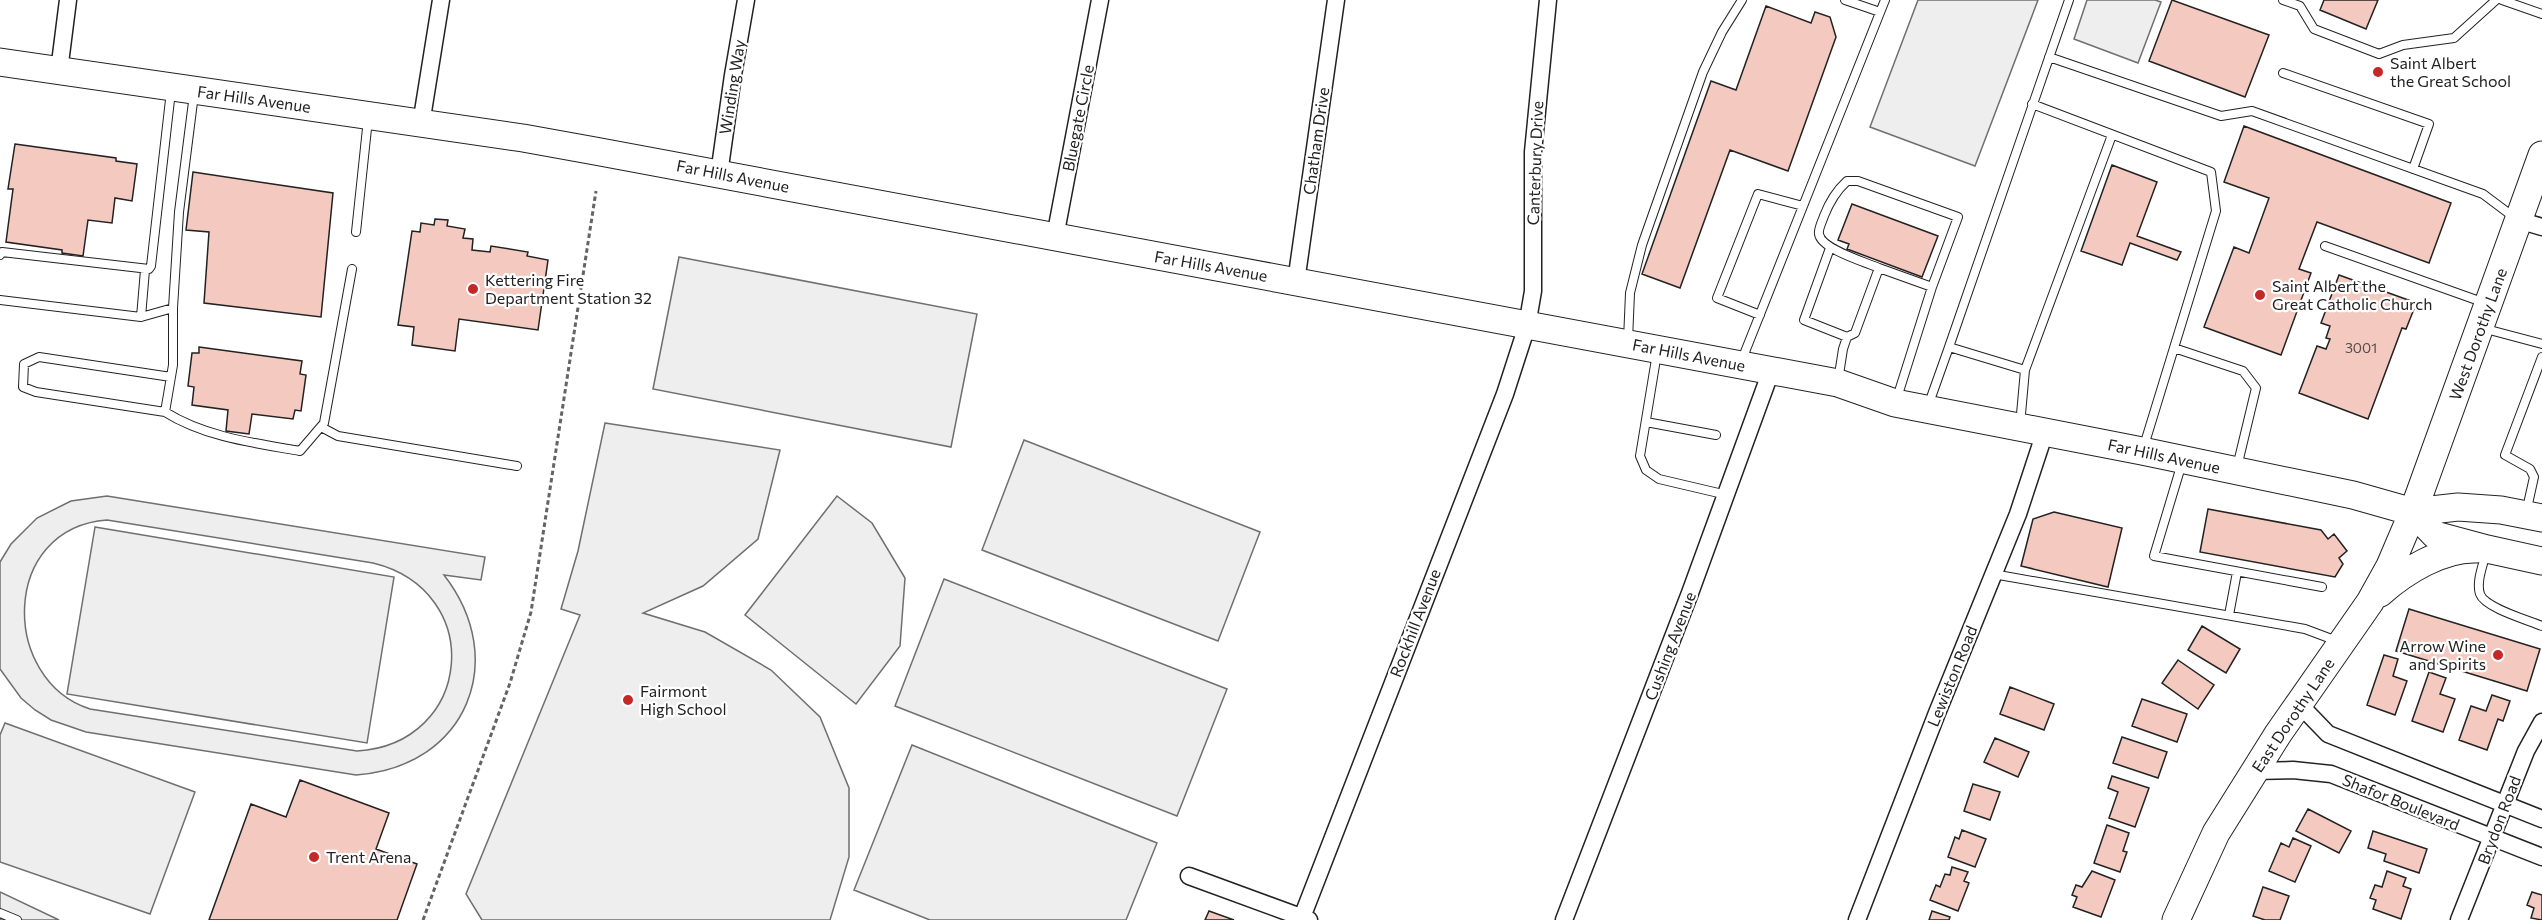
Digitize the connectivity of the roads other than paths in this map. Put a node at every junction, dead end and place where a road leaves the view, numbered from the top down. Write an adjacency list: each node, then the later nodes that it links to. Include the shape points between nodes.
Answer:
1 (68, 0): 19 (street)
2 (441, 0): 24 (street)
3 (747, 0): 28 (street, Winding Way)
4 (1101, 0): 32 (street, Bluegate Circle)
5 (1336, 0): 39 (street, Chatham Drive)
6 (1548, 0): 46 (street, Canterbury Drive, via 1533,152 1533,291)
7 (1742, 0): 48 (lane, via 1703,72 1642,245 1630,293)
8 (1845, 0): 15 (lane)
9 (1885, 0): 15 (lane)
10 (2069, 0): 17 (lane)
11 (2283, 0): 14 (lane)
12 (2496, 0): 14 (lane, via 2454,38 2403,45 2379,54 2314,29)
13 (2502, 0): 16 (lane)
14 (2302, 3)
15 (1880, 12): 29 (lane)
16 (2542, 14)
17 (2049, 57): 22 (lane); 27 (lane, via 2221,117 2252,111)
18 (0, 62): 19 (main road, Far Hills Avenue)
19 (59, 71): 21 (main road, Far Hills Avenue)
20 (2283, 73): 27 (lane, via 2429,124)
21 (183, 89): 23 (main road, Far Hills Avenue); 38 (lane, via 152,266); 42 (lane)
22 (2032, 104): 25 (lane); 50 (lane)
23 (369, 116): 24 (main road, Far Hills Avenue); 31 (lane)
24 (421, 124): 28 (main road, Far Hills Avenue, via 523,138)
25 (2112, 135): 51 (lane, via 2211,172 2216,211); 55 (lane)
26 (2540, 164): 30 (main road, West Dorothy Lane)
27 (2413, 169): 30 (lane, via 2483,194)
28 (719, 174): 32 (main road, Far Hills Avenue)
29 (1803, 206): 43 (lane); 43 (lane, via 1758,194 1717,298)
30 (2530, 223): 44 (main road, West Dorothy Lane)
31 (356, 232)
32 (1055, 237): 39 (main road, Far Hills Avenue)
33 (2325, 246): 44 (lane)
34 (1830, 248): 36 (lane); 40 (lane, via 1818,232 1827,207 1847,181 1858,181 1958,217); 47 (lane, via 1804,320)
35 (0, 255): 38 (lane, via 2,252)
36 (1879, 268): 40 (lane); 47 (lane, via 1855,333)
37 (352, 269): 63 (lane)
38 (145, 270): 45 (lane)
39 (1296, 282): 46 (main road, Far Hills Avenue)
40 (1932, 286): 59 (lane)
41 (0, 300): 45 (lane)
42 (173, 308): 45 (lane); 57 (lane)
43 (1760, 315): 54 (lane)
44 (2484, 316): 49 (lane); 71 (main road, West Dorothy Lane)
45 (141, 317)
46 (1527, 326): 48 (main road, Far Hills Avenue); 91 (street, Rockhill Avenue, via 1505,394)
47 (1847, 337): 58 (lane)
48 (1628, 344): 52 (main road, Far Hills Avenue)
49 (2542, 344)
50 (1949, 347): 55 (lane); 60 (lane)
51 (2174, 348): 66 (lane); 69 (lane, via 2242,370 2256,388)
52 (1658, 349): 54 (main road, Far Hills Avenue); 62 (lane)
53 (2542, 357): 72 (lane, via 2505,455 2530,468 2534,477)
54 (1740, 365): 56 (main road, Far Hills Avenue)
55 (2025, 370): 64 (lane)
56 (1772, 371): 58 (main road, Far Hills Avenue); 70 (street, Cushing Avenue)
57 (171, 376): 61 (lane); 61 (lane, via 39,357 24,364 23,387 36,392)
58 (1838, 383): 59 (main road, Far Hills Avenue)
59 (1895, 403): 60 (main road, Far Hills Avenue)
60 (1926, 409): 64 (main road, Far Hills Avenue)
61 (165, 412): 63 (lane, via 187,425 241,441 300,451)
62 (1646, 422): 65 (lane); 70 (lane, via 1640,456 1646,470 1659,479)
63 (321, 427): 68 (lane, via 338,436)
64 (2032, 430): 66 (main road, Far Hills Avenue); 76 (street, Lewiston Road, via 2031,479)
65 (1716, 435)
66 (2142, 451): 67 (main road, Far Hills Avenue)
67 (2183, 460): 69 (main road, Far Hills Avenue); 75 (lane, via 2154,556)
68 (517, 466)
69 (2236, 471): 71 (main road, Far Hills Avenue, via 2353,495)
70 (1727, 495): 93 (street, Cushing Avenue)
71 (2413, 512): 72 (main road, Far Hills Avenue, via 2458,507); 73 (main road, via 2435,535); 78 (main road, East Dorothy Lane)
72 (2534, 516)
73 (2487, 549): 74 (main road); 78 (main road, via 2470,549 2417,565); 80 (lane, via 2480,595 2486,603)
74 (2542, 561)
75 (2237, 572): 77 (lane); 79 (lane)
76 (1993, 574): 79 (lane); 94 (street, Lewiston Road)
77 (2322, 587)
78 (2370, 602): 81 (main road, East Dorothy Lane)
79 (2229, 615): 81 (lane, via 2305,629)
80 (2542, 626)
81 (2342, 644): 82 (main road, East Dorothy Lane)
82 (2300, 705): 84 (main road, East Dorothy Lane); 85 (street, via 2328,734)
83 (2542, 722): 85 (street, Brydon Road)
84 (2254, 771): 87 (street, Shafor Boulevard, via 2331,774); 95 (main road, East Dorothy Lane, via 2216,833)
85 (2504, 804): 86 (street); 87 (street, Brydon Road)
86 (2542, 819)
87 (2492, 838): 88 (street, Shafor Boulevard); 96 (street, Brydon Road)
88 (2542, 857)
89 (1190, 876): 91 (street)
90 (0, 913): 92 (lane)
91 (1304, 919)
92 (17, 920)
93 (1563, 920)
94 (1857, 920)
95 (2176, 920)
96 (2459, 920)

